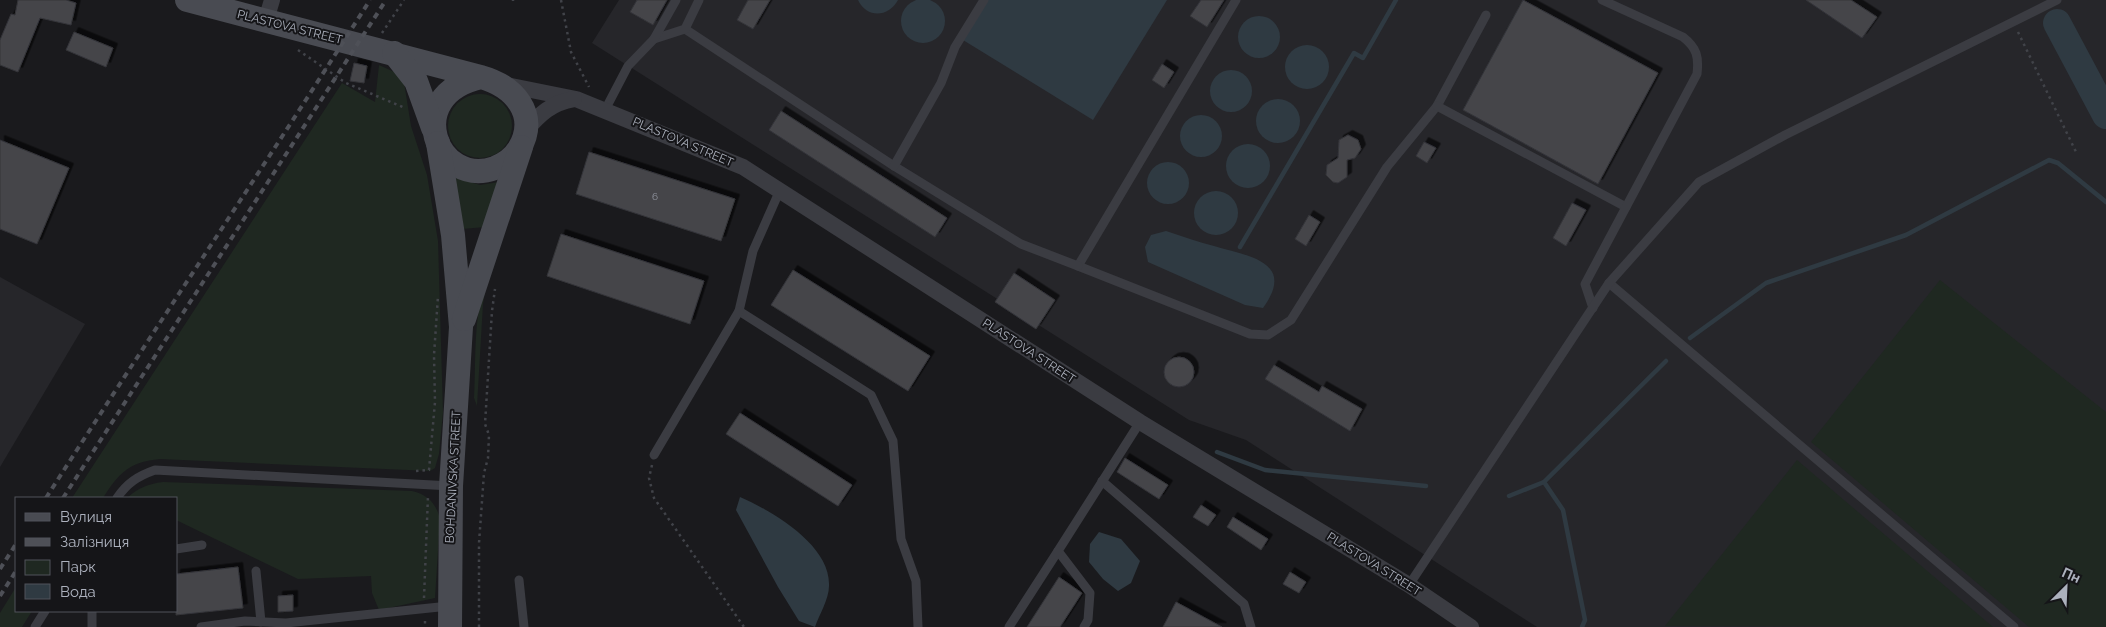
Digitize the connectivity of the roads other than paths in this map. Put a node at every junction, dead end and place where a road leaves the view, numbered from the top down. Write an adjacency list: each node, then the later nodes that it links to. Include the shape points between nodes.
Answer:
1 (187, 0): 8 (main road, PLASTOVA STREET)
2 (676, 0): 11 (lane)
3 (699, 0): 10 (lane)
4 (984, 0): 19 (lane, via 955,48 940,83)
5 (1236, 0): 22 (lane)
6 (1602, 0): 21 (lane, via 1683,37 1693,45 1698,59 1697,74)
7 (2058, 0): 23 (lane, via 1785,135 1699,182)
8 (269, 10): 12 (main road, PLASTOVA STREET)
9 (1486, 15): 15 (lane)
10 (685, 29): 11 (lane); 19 (lane)
11 (654, 39): 16 (lane, via 628,66)
12 (386, 46): 13 (main road, PLASTOVA STREET); 18 (main road, via 416,81)
13 (490, 80): 14 (street, PLASTOVA STREET); 17 (main road, via 515,95 520,103 524,112); 18 (main road, via 460,83 444,95 435,114)
14 (576, 98): 16 (street, PLASTOVA STREET); 17 (street, via 559,101 545,110)
15 (1437, 106): 21 (lane); 22 (lane, via 1387,167 1291,320 1268,335 1250,334)
16 (606, 110): 20 (street, PLASTOVA STREET, via 742,167)
17 (524, 136): 18 (main road, via 507,162 481,170 463,168 455,163 442,151); 26 (main road, BOHDANIVSKA STREET)
18 (436, 138): 26 (main road, BOHDANIVSKA STREET, via 453,235)
19 (894, 166): 22 (lane, via 1021,244)
20 (780, 190): 25 (lane, via 753,251); 27 (street, PLASTOVA STREET)
21 (1626, 207): 24 (lane, via 1585,284)
22 (1078, 266)
23 (1609, 283): 24 (lane); 51 (lane)
24 (1593, 308): 37 (lane)
25 (739, 311): 28 (lane); 46 (lane, via 872,395 893,441 901,539 916,581)
26 (461, 327): 30 (main road, BOHDANIVSKA STREET)
27 (1140, 422): 29 (lane); 37 (street, PLASTOVA STREET)
28 (654, 454)
29 (1102, 481): 34 (lane); 49 (lane, via 1244,604)
30 (451, 486): 31 (lane, via 156,470 130,482); 40 (main road, BOHDANIVSKA STREET)
31 (119, 497)
32 (202, 545): 33 (lane)
33 (178, 549)
34 (1058, 551): 47 (lane); 48 (lane, via 1090,593 1088,620)
35 (256, 571): 41 (lane)
36 (519, 580): 45 (lane)
37 (1410, 585): 50 (street, PLASTOVA STREET)
38 (44, 612): 42 (lane)
39 (92, 612): 43 (lane)
40 (450, 616): 41 (lane, via 424,608 286,623)
41 (261, 622): 44 (lane)
42 (35, 627)
43 (92, 627)
44 (201, 627)
45 (524, 627)
46 (918, 627)
47 (1009, 627)
48 (1084, 627)
49 (1251, 627)
50 (1471, 627)
51 (2014, 627)

